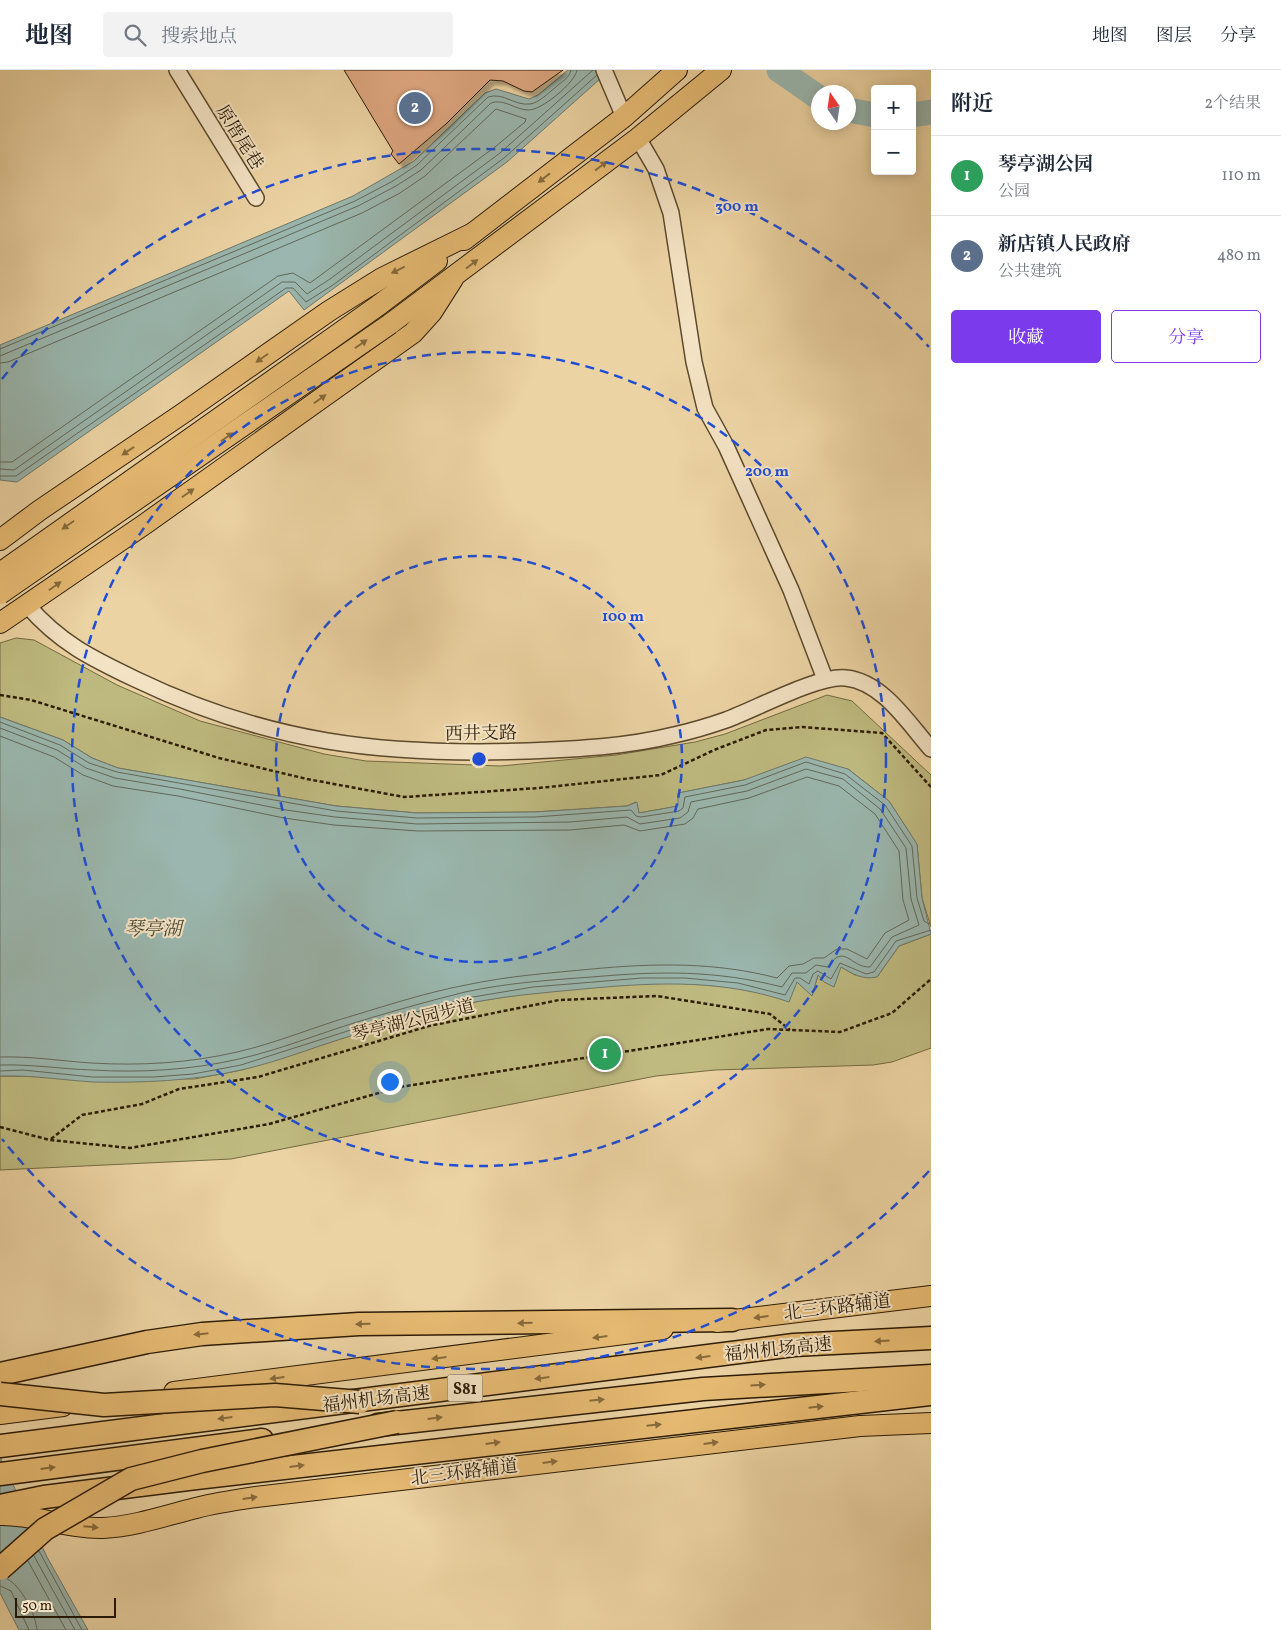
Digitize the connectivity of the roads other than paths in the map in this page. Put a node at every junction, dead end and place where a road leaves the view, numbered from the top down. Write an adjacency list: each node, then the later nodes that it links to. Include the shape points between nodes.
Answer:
1 (177, 70): 7 (street, 原厝尾巷)
2 (677, 70): 5 (main road)
3 (721, 70): 6 (main road)
4 (605, 72): 5 (street)
5 (624, 117): 8 (main road, one-way to 8)
6 (638, 138): 9 (main road, one-way to 6); 17 (street, via 656,169 671,214 694,362 705,408 726,446 791,590)
7 (256, 198)
8 (473, 233): 10 (main road, one-way to 10, via 382,278 329,311); 13 (main road, one-way to 13, bridge, via 379,305)
9 (453, 279): 11 (main road, one-way to 9, via 413,333 432,312); 15 (main road, one-way to 9, bridge)
10 (97, 472): 11 (main road, via 85,501 93,518 118,528); 12 (main road)
11 (145, 524): 16 (main road, one-way to 11)
12 (0, 540)
13 (0, 573)
14 (0, 588): 16 (main road)
15 (0, 594)
16 (10, 616): 17 (street, 西井支路, via 49,629 84,654 163,692 241,722 281,733 399,751 549,750 646,741 726,720)
17 (825, 679): 18 (street, 西井支路, via 844,677 871,687 890,702)
18 (931, 749)
19 (931, 1296): 20 (main road, 北三环路辅道, one-way to 20)
20 (732, 1320): 22 (highway, one-way to 22, via 359,1324 222,1333 147,1342); 27 (main road, 北三环路辅道, one-way to 27)
21 (931, 1338): 26 (highway, 福州机场高速 / S81, one-way to 26, via 794,1345)
22 (0, 1374)
23 (931, 1376): 28 (highway, 福州机场高速 / S81, one-way to 23, via 703,1389)
24 (0, 1394): 26 (highway, bridge, via 104,1405 275,1395)
25 (931, 1394): 32 (highway, one-way to 25, via 44,1497 196,1478)
26 (360, 1402): 30 (highway, 福州机场高速 / S81, one-way to 30, bridge)
27 (0, 1414)
28 (397, 1422): 31 (highway, 福州机场高速 / S81, one-way to 28, bridge); 34 (highway, bridge, via 202,1461 131,1479 44,1529)
29 (931, 1422): 33 (main road, 北三环路辅道, one-way to 29, via 100,1528 128,1526 220,1502 256,1497 860,1426)
30 (0, 1446)
31 (0, 1474)
32 (0, 1506)
33 (0, 1515)
34 (0, 1569)

